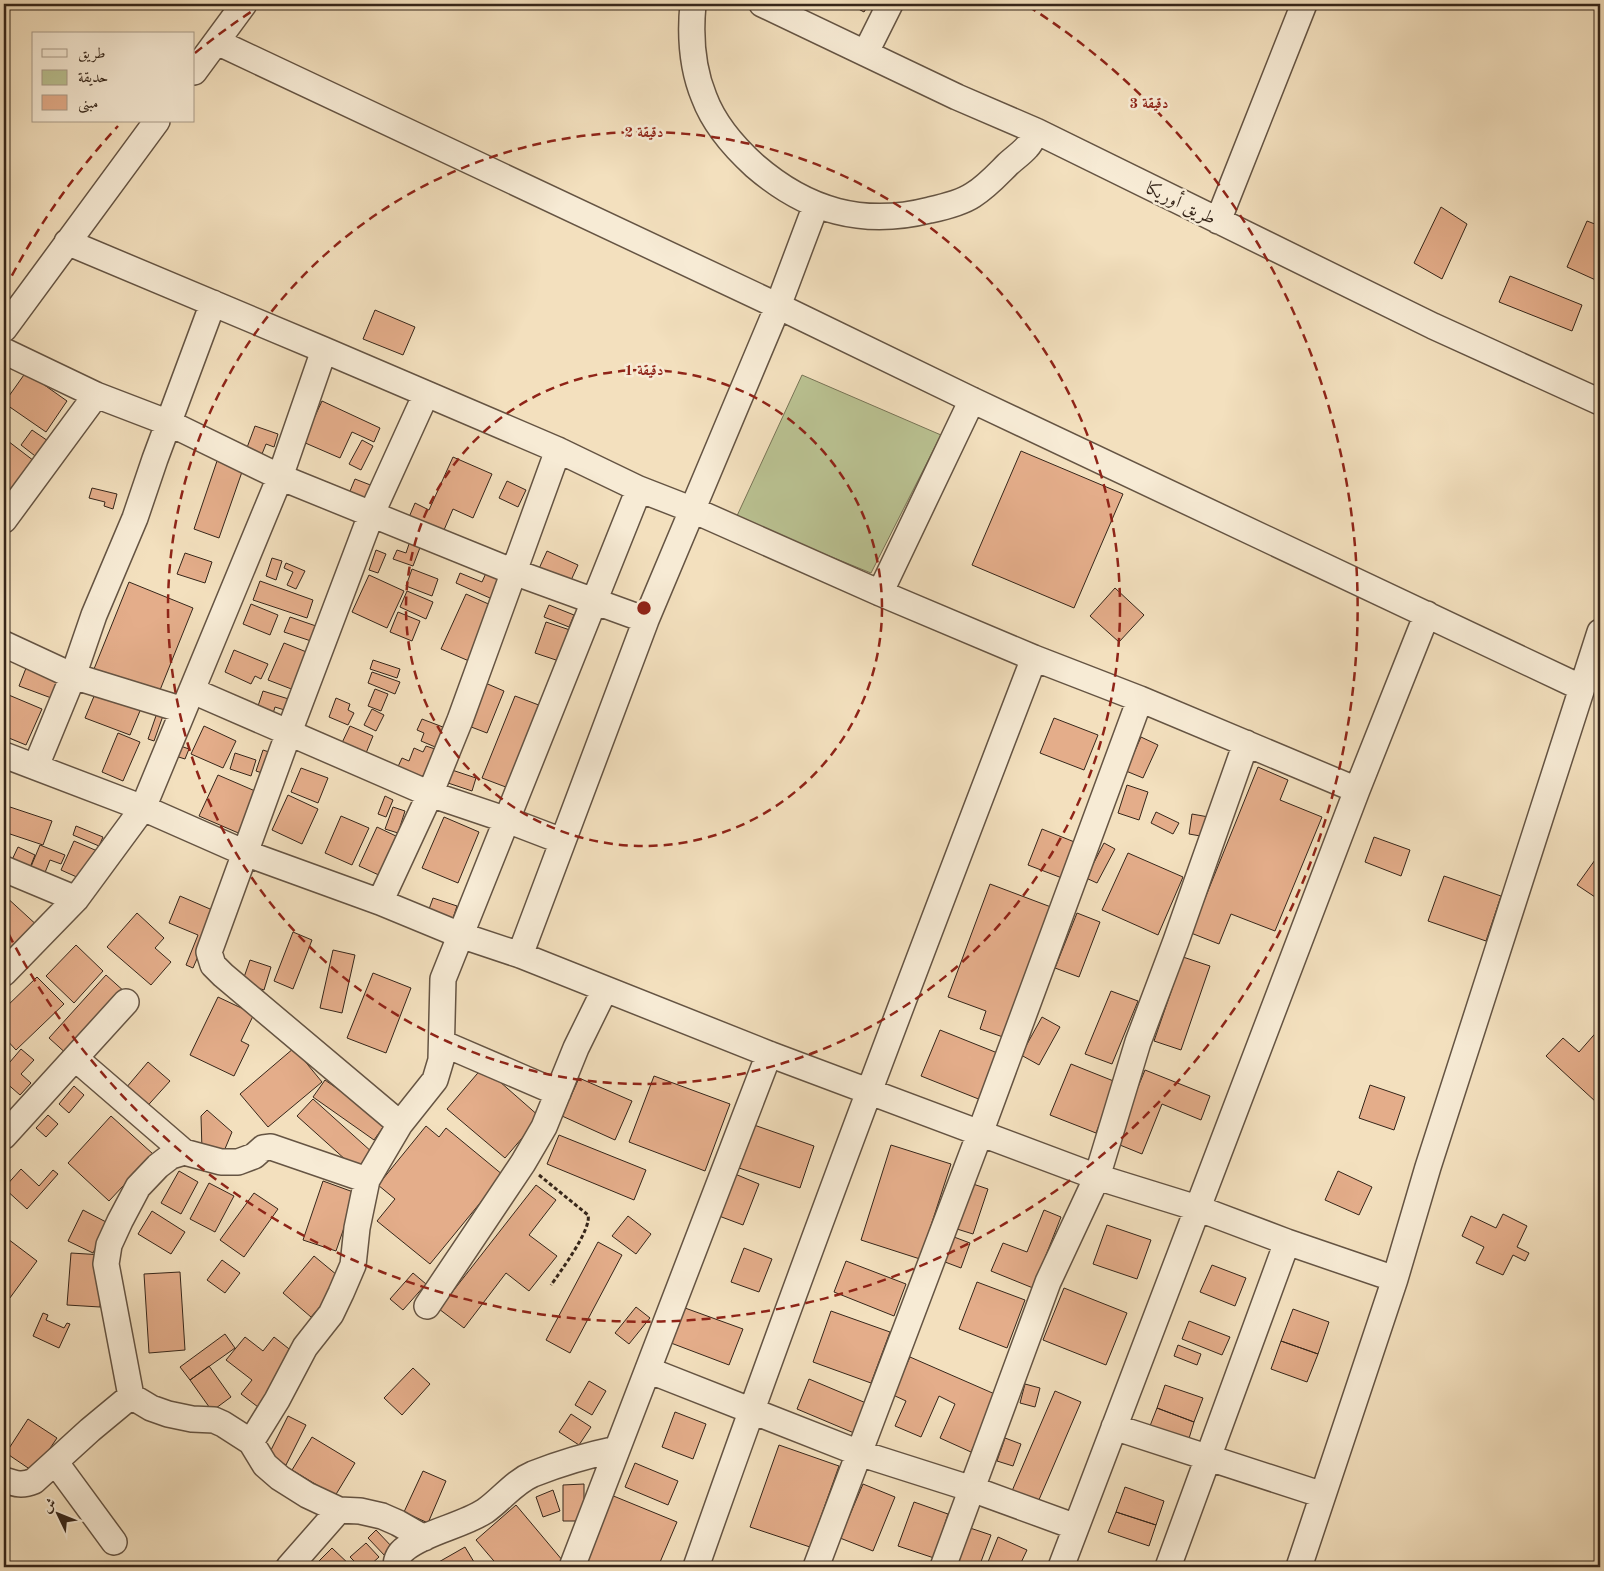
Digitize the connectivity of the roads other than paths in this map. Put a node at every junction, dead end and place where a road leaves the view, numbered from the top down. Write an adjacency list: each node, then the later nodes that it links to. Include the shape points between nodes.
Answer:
1 (244, 4): 6 (street)
2 (693, 4): 11 (street, via 693,51 697,75 713,116 727,138 765,174)
3 (762, 4): 7 (street, طريق أوريكا)
4 (890, 4): 7 (street)
5 (1304, 4): 12 (street)
6 (216, 42): 8 (street); 15 (street)
7 (866, 52): 10 (street, طريق أوريكا)
8 (195, 71)
9 (156, 122): 13 (street)
10 (1036, 131): 11 (street, via 1027,147 989,183 971,196 943,207 893,217 862,217); 12 (street, طريق أوريكا)
11 (816, 205): 15 (street)
12 (1218, 221): 22 (street, طريق أوريكا, via 1433,326)
13 (67, 242): 14 (street); 16 (street)
14 (214, 302): 17 (street); 23 (street)
15 (778, 306): 21 (street); 27 (street)
16 (4, 329)
17 (324, 350): 19 (street); 25 (street)
18 (4, 351): 20 (street)
19 (426, 394): 24 (street); 28 (street)
20 (96, 395): 23 (street); 29 (street)
21 (972, 400): 31 (street); 33 (street)
22 (1600, 402)
23 (168, 423): 25 (street); 38 (street, via 135,518 94,615)
24 (558, 450): 26 (street); 30 (street)
25 (280, 477): 28 (street); 41 (street)
26 (639, 489): 27 (street); 32 (street)
27 (694, 510): 31 (street); 34 (street)
28 (371, 515): 30 (street); 42 (street)
29 (4, 520)
30 (514, 572): 32 (street); 47 (street)
31 (880, 593): 37 (street)
32 (594, 601): 34 (street); 49 (street)
33 (1427, 614): 39 (street); 46 (street)
34 (646, 620): 50 (street)
35 (1600, 632): 39 (street)
36 (4, 644): 38 (street)
37 (1034, 658): 40 (street); 63 (street)
38 (73, 676): 41 (street); 45 (street)
39 (1582, 688): 73 (street)
40 (1140, 699): 43 (street); 66 (street)
41 (188, 700): 42 (street); 48 (street)
42 (289, 732): 47 (street); 51 (street)
43 (1246, 743): 46 (street); 69 (street, via 1138,1042)
44 (4, 754): 45 (street)
45 (36, 766): 48 (street)
46 (1356, 790): 71 (street)
47 (430, 794): 49 (street); 54 (street)
48 (143, 808): 51 (street); 53 (street)
49 (507, 820): 50 (street); 55 (street)
50 (562, 842): 56 (street)
51 (245, 853): 54 (street); 65 (street, via 209,952 212,965)
52 (4, 869): 53 (street)
53 (76, 899): 57 (street)
54 (380, 902): 55 (street)
55 (460, 935): 56 (street); 60 (street, via 443,978)
56 (520, 955): 58 (street)
57 (4, 973)
58 (605, 989): 61 (street); 64 (street)
59 (126, 1002): 62 (street)
60 (442, 1043): 64 (street); 65 (street, via 435,1080)
61 (769, 1054): 63 (street); 75 (street)
62 (75, 1058): 67 (street); 68 (street)
63 (868, 1091): 66 (street); 77 (street)
64 (558, 1093): 74 (street, via 544,1127 523,1163)
65 (400, 1124): 70 (street)
66 (980, 1133): 69 (street); 81 (street)
67 (4, 1136)
68 (184, 1152): 70 (street, via 221,1162 238,1162 271,1147); 76 (street, via 171,1156 138,1187 109,1245 106,1264)
69 (1097, 1177): 71 (street); 85 (street, via 1048,1282)
70 (367, 1180): 79 (street, via 353,1264 341,1293 331,1314 305,1347)
71 (1197, 1208): 72 (street); 78 (street)
72 (1287, 1242): 73 (street); 82 (street)
73 (1395, 1279): 86 (street)
74 (428, 1306)
75 (648, 1370): 77 (street); 80 (street)
76 (131, 1396): 79 (street, via 168,1414 214,1420); 83 (street)
77 (751, 1412): 81 (street); 94 (street)
78 (1114, 1427): 82 (street); 88 (street)
79 (250, 1442): 87 (street, via 280,1478)
80 (617, 1449): 89 (street, via 582,1456 532,1474 517,1482 474,1518); 93 (street)
81 (859, 1453): 85 (street); 95 (street)
82 (1208, 1458): 86 (street); 98 (street)
83 (56, 1463): 84 (street, via 26,1485); 90 (street)
84 (4, 1480)
85 (972, 1489): 88 (street); 96 (street)
86 (1323, 1494): 99 (street)
87 (340, 1510): 89 (street, via 382,1516); 91 (street)
88 (1076, 1527): 97 (street)
89 (424, 1538): 92 (street, via 405,1548 396,1560)
90 (114, 1542)
91 (289, 1567)
92 (396, 1567)
93 (572, 1567)
94 (696, 1567)
95 (816, 1567)
96 (942, 1567)
97 (1061, 1567)
98 (1168, 1567)
99 (1299, 1567)

